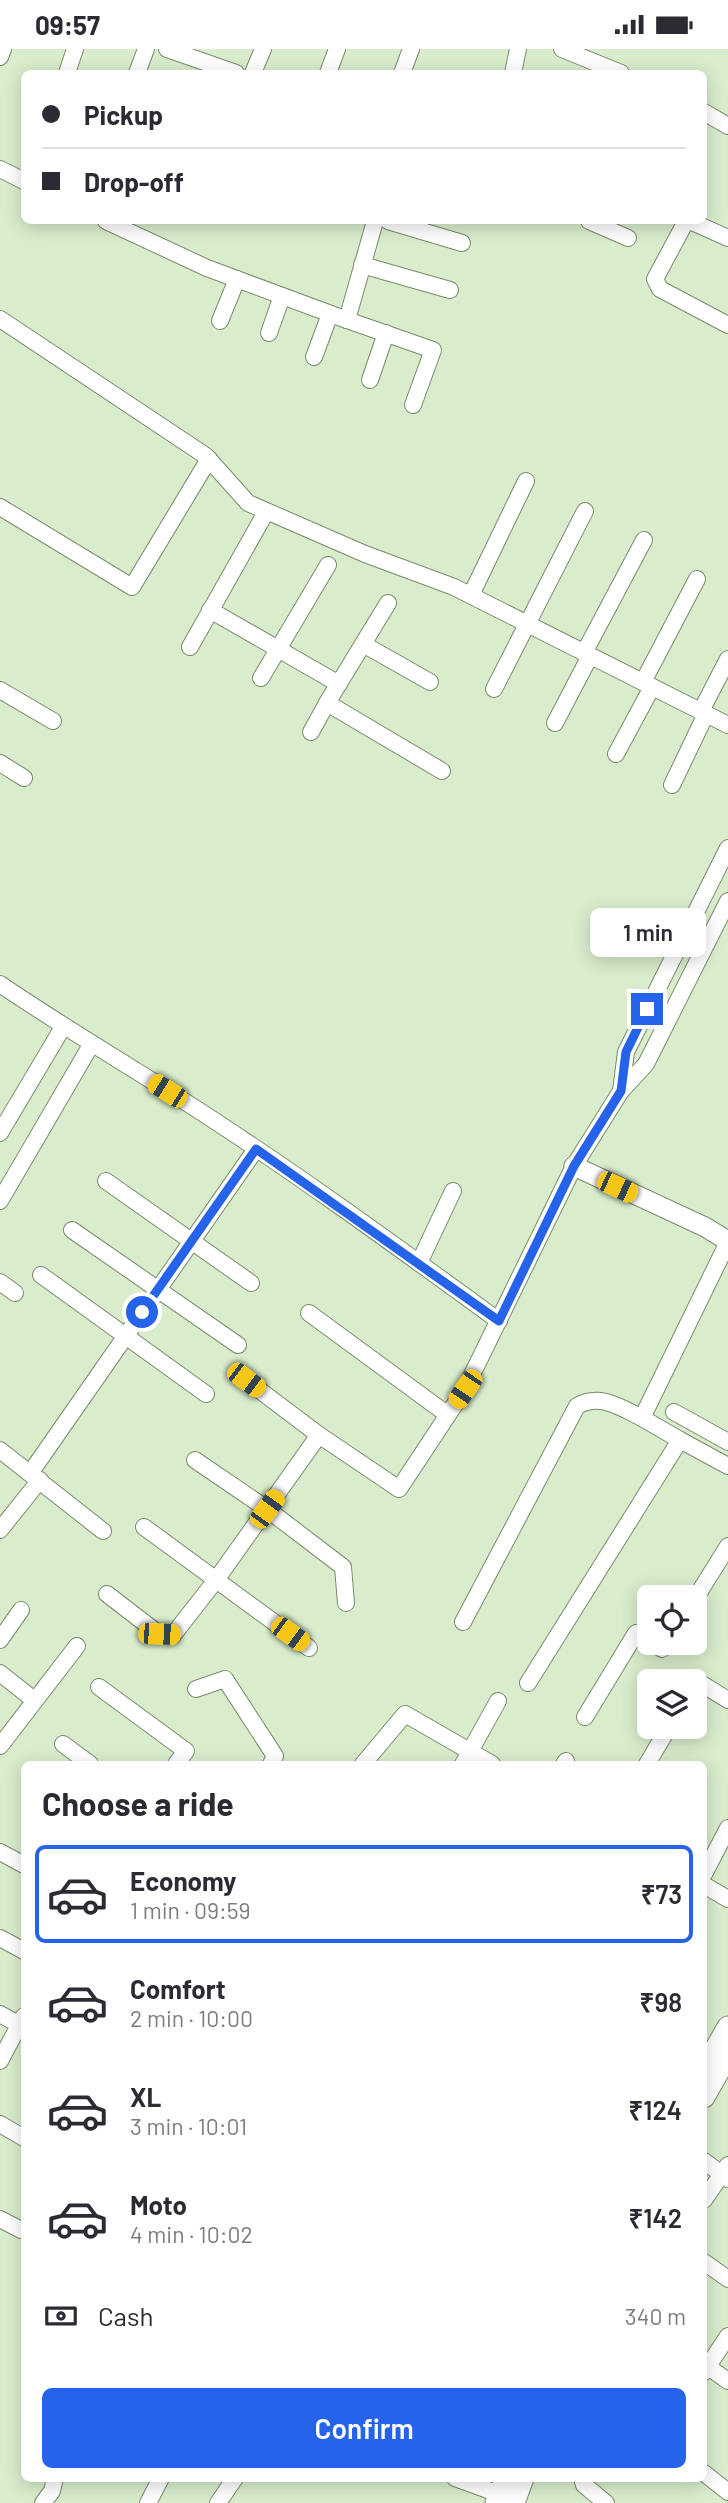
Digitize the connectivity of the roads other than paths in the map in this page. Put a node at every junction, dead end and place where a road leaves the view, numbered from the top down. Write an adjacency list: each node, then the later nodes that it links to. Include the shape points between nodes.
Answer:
1 (3, 49): 11 (street)
2 (75, 49): 13 (street)
3 (146, 49): 14 (street)
4 (167, 49): 10 (street)
5 (262, 49): 15 (street)
6 (337, 49): 16 (street)
7 (411, 49): 17 (street)
8 (518, 49): 18 (street)
9 (562, 49): 19 (street)
10 (190, 53): 12 (street)
11 (0, 57)
12 (211, 69)
13 (68, 70)
14 (138, 70)
15 (254, 70)
16 (329, 70)
17 (403, 70)
18 (519, 70)
19 (614, 70)
20 (707, 114): 21 (street)
21 (728, 126)
22 (0, 169): 23 (street)
23 (21, 180)
24 (113, 224): 34 (street)
25 (373, 224): 33 (street)
26 (398, 224): 32 (street)
27 (596, 224): 30 (street)
28 (686, 224): 41 (street, via 654,279 660,289)
29 (696, 224): 31 (street)
30 (628, 238)
31 (728, 239)
32 (462, 243)
33 (362, 265): 35 (street); 39 (street)
34 (237, 279): 36 (street); 40 (street)
35 (450, 290)
36 (282, 296): 37 (street); 42 (street)
37 (330, 314): 39 (street); 44 (street)
38 (0, 319): 47 (street)
39 (347, 320): 43 (street)
40 (220, 321)
41 (728, 325)
42 (269, 333)
43 (386, 333): 45 (street); 46 (street, via 433,349)
44 (314, 357)
45 (370, 380)
46 (413, 405)
47 (209, 459): 49 (street, via 132,587); 51 (street, via 248,503)
48 (526, 481): 55 (street)
49 (0, 507)
50 (585, 510): 58 (street)
51 (266, 512): 55 (street); 57 (street)
52 (644, 540): 62 (street)
53 (328, 565): 61 (street)
54 (697, 579): 67 (street)
55 (471, 595): 58 (street)
56 (388, 603): 59 (street)
57 (210, 610): 60 (street); 61 (street)
58 (527, 624): 62 (street); 68 (street)
59 (363, 644): 65 (street); 66 (street)
60 (190, 647)
61 (279, 650): 64 (street); 66 (street)
62 (587, 654): 67 (street); 73 (street)
63 (728, 659): 71 (street)
64 (261, 678)
65 (430, 682)
66 (339, 684): 70 (street)
67 (647, 685): 71 (street); 76 (street)
68 (494, 689)
69 (0, 690): 72 (street)
70 (327, 703): 75 (street); 78 (street)
71 (703, 713): 74 (street); 80 (street)
72 (53, 721)
73 (555, 723)
74 (728, 725)
75 (311, 732)
76 (615, 754)
77 (0, 763): 79 (street)
78 (442, 771)
79 (24, 778)
80 (672, 785)
81 (728, 848): 83 (street)
82 (728, 901): 84 (street)
83 (698, 907): 84 (street); 88 (street, via 626,1052)
84 (724, 918): 88 (street, via 646,1064)
85 (0, 983): 86 (street)
86 (62, 1027): 87 (street); 89 (street)
87 (91, 1045): 90 (street); 94 (street)
88 (621, 1091): 91 (street)
89 (0, 1133)
90 (256, 1149): 96 (street); 98 (street)
91 (574, 1166): 97 (street); 105 (street)
92 (106, 1181): 96 (street)
93 (453, 1191): 98 (street)
94 (0, 1201)
95 (72, 1230): 102 (street)
96 (191, 1242): 101 (street); 102 (street)
97 (728, 1242): 112 (street)
98 (419, 1263): 105 (street)
99 (41, 1275): 106 (street)
100 (0, 1282): 103 (street)
101 (251, 1283)
102 (158, 1289): 106 (street); 107 (street)
103 (15, 1293)
104 (309, 1313): 111 (street)
105 (499, 1321): 111 (street)
106 (127, 1335): 109 (street); 119 (street)
107 (238, 1345)
108 (246, 1380): 113 (street)
109 (206, 1394)
110 (674, 1412): 115 (street)
111 (448, 1415): 113 (street, via 399,1489)
112 (642, 1418): 114 (street); 130 (street, via 606,1401 590,1399 577,1406)
113 (319, 1435): 120 (street)
114 (680, 1440): 118 (street); 136 (street)
115 (728, 1442)
116 (0, 1450): 119 (street)
117 (195, 1460): 120 (street)
118 (728, 1466)
119 (36, 1476): 122 (street); 123 (street)
120 (267, 1509): 125 (street); 128 (street, via 343,1567)
121 (144, 1527): 125 (street)
122 (0, 1530)
123 (103, 1531)
124 (728, 1546): 126 (street)
125 (216, 1580): 127 (street, via 173,1635 159,1634); 134 (street)
126 (703, 1585)
127 (107, 1594)
128 (346, 1603)
129 (21, 1610): 132 (street)
130 (463, 1622)
131 (637, 1634): 143 (street)
132 (0, 1640)
133 (76, 1646): 140 (street)
134 (309, 1648)
135 (0, 1673): 140 (street)
136 (528, 1683)
137 (99, 1687): 149 (street, via 186,1751)
138 (707, 1687): 141 (street)
139 (196, 1689): 150 (street, via 225,1679 275,1756)
140 (34, 1700): 146 (street)
141 (728, 1700)
142 (498, 1701): 147 (street)
143 (585, 1717)
144 (662, 1739): 152 (street)
145 (63, 1744): 148 (street)
146 (0, 1746)
147 (466, 1758): 151 (street, via 405,1714)
148 (86, 1761)
149 (178, 1761)
150 (272, 1761)
151 (366, 1761)
152 (649, 1761)
153 (728, 1828): 156 (street)
154 (0, 1852): 155 (street)
155 (21, 1859)
156 (707, 1868)
157 (707, 1887): 158 (street)
158 (728, 1899)
159 (0, 1938): 160 (street)
160 (21, 1949)
161 (0, 2014): 162 (street)
162 (21, 2020)
163 (21, 2026): 165 (street)
164 (728, 2027): 166 (main road)
165 (18, 2044): 167 (street)
166 (711, 2060): 168 (main road)
167 (0, 2061)
168 (707, 2081)
169 (0, 2124): 170 (street)
170 (21, 2136)
171 (707, 2163): 172 (street)
172 (726, 2173): 173 (street)
173 (707, 2196)
174 (0, 2219): 175 (street)
175 (21, 2230)
176 (707, 2264): 177 (street)
177 (728, 2279)
178 (728, 2336): 179 (street)
179 (707, 2364)
180 (707, 2368): 181 (street)
181 (728, 2381)
182 (707, 2475): 189 (street)
183 (54, 2482): 191 (street)
184 (159, 2482): 192 (street)
185 (233, 2482): 193 (street)
186 (467, 2482): 190 (street)
187 (519, 2482): 190 (main road)
188 (583, 2482): 194 (street)
189 (728, 2492)
190 (504, 2495)
191 (43, 2503)
192 (148, 2503)
193 (218, 2503)
194 (606, 2503)

